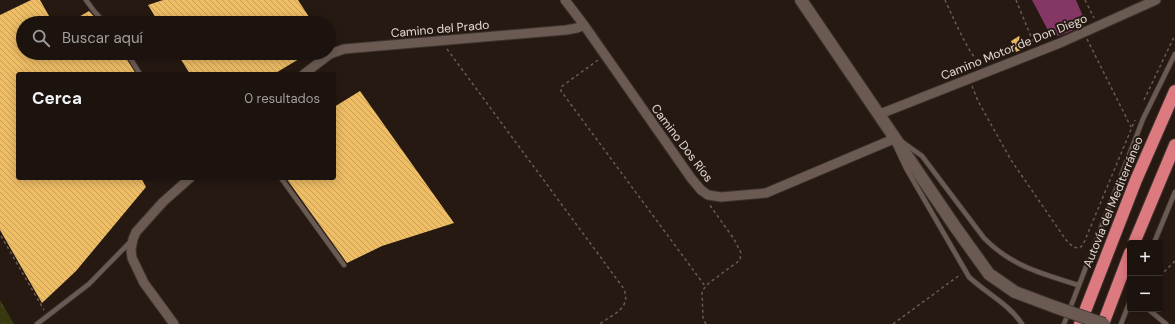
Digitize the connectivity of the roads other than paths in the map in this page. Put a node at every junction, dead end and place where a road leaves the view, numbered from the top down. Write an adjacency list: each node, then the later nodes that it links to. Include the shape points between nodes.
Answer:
1 (86, 0): 5 (lane)
2 (565, 0): 6 (street, Camino Dos Ríos)
3 (801, 0): 14 (main road)
4 (1156, 0): 14 (street, Camino Motor de Don Diego, via 1038,52)
5 (99, 16)
6 (584, 25): 7 (street, Camino del Prado, via 566,30 344,49); 15 (street, Camino Dos Ríos, via 691,178 708,195 721,197 766,192)
7 (336, 52)
8 (1175, 54): 25 (lane, via 1143,120)
9 (131, 60): 11 (lane)
10 (322, 60): 12 (street, Camino del Prado)
11 (139, 72)
12 (307, 72)
13 (1175, 91): 32 (highway, Autovía del Mediterráneo, via 1136,180)
14 (880, 114): 15 (main road)
15 (896, 138): 25 (lane, via 922,156 993,248 1027,268); 30 (lane, via 897,151 969,276 978,286 1010,309); 33 (main road, bridge, via 989,274 1015,292)
16 (1175, 145): 21 (highway)
17 (188, 180): 20 (street, via 163,202 136,232)
18 (282, 180): 24 (lane)
19 (1175, 192): 22 (lane)
20 (133, 239): 28 (lane, via 89,284); 29 (street, via 132,258 137,270 150,293)
21 (1135, 240)
22 (1155, 240)
23 (1127, 261): 33 (highway)
24 (344, 265)
25 (1078, 285): 31 (lane)
26 (1127, 309): 34 (lane)
27 (1152, 312): 35 (lane)
28 (37, 324)
29 (174, 324)
30 (1022, 324)
31 (1064, 324)
32 (1080, 324)
33 (1104, 324)
34 (1121, 324)
35 (1166, 324)

